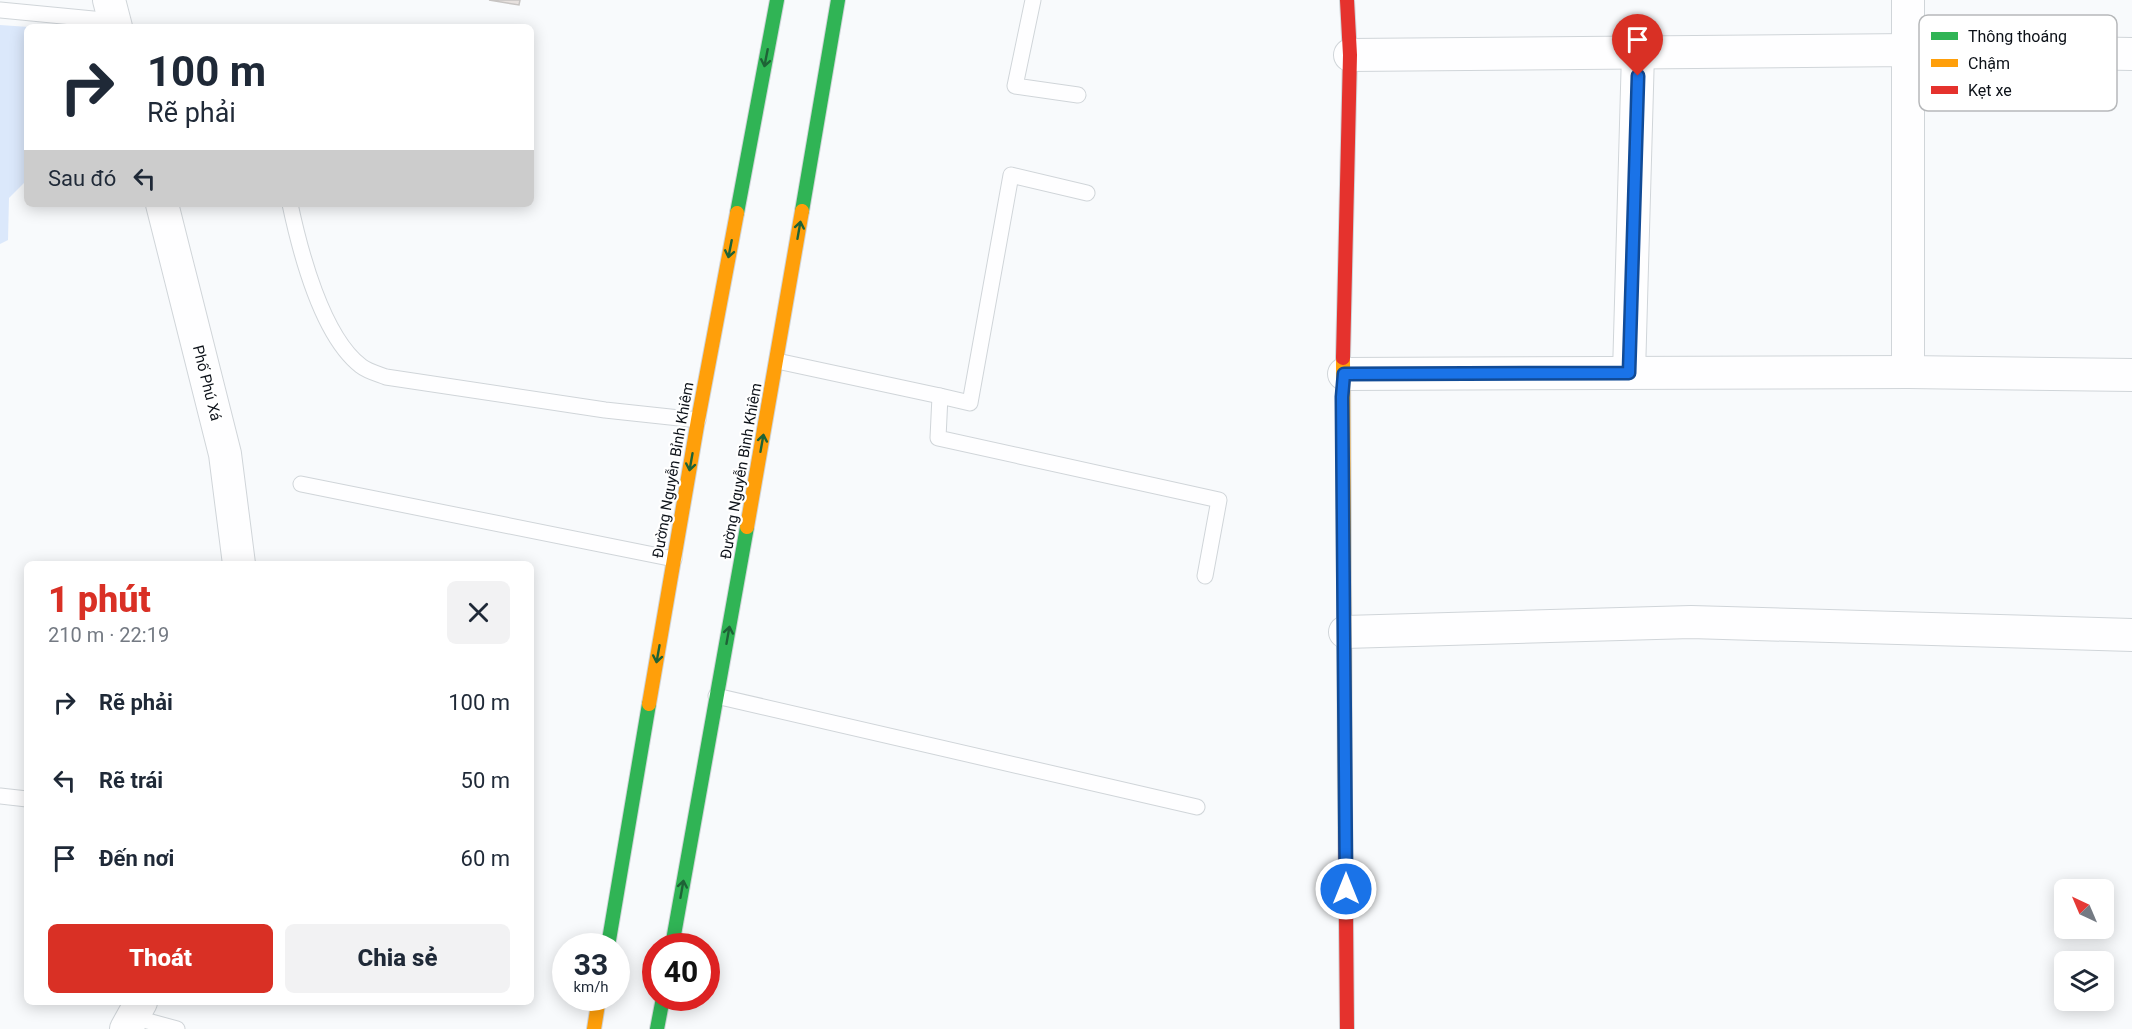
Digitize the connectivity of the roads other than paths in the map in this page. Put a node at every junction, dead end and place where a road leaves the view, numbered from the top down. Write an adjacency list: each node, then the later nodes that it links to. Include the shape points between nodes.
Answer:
1 (777, 0): 24 (main road, Đường Nguyễn Bỉnh Khiêm, one-way to 24)
2 (838, 0): 18 (main road, Đường Nguyễn Bình Khiêm, one-way to 2)
3 (1033, 0): 14 (lane, via 1015,86)
4 (1347, 0): 13 (main road)
5 (1908, 0): 8 (street)
6 (0, 10): 7 (lane)
7 (113, 16)
8 (1908, 50): 9 (street); 10 (street); 19 (street)
9 (1919, 50)
10 (1638, 53): 13 (street); 20 (street)
11 (2117, 54): 12 (street)
12 (2132, 54)
13 (1350, 55): 21 (main road)
14 (1078, 95)
15 (1087, 193): 23 (lane, via 1011,175 970,403)
16 (163, 207): 27 (street, Phố Phú Xá, via 225,454)
17 (291, 207): 24 (lane, via 300,251 324,312 339,343 362,367 386,377)
18 (777, 361): 23 (lane); 31 (main road, Đường Nguyễn Bình Khiêm, one-way to 18)
19 (1908, 372): 20 (street); 22 (street)
20 (1629, 373): 21 (street)
21 (1344, 374): 29 (main road)
22 (2132, 375)
23 (940, 396): 28 (lane, via 938,438 1219,500)
24 (698, 420): 26 (main road, Đường Nguyễn Bỉnh Khiêm, one-way to 26)
25 (301, 484): 26 (lane)
26 (674, 559): 35 (main road, Đường Nguyễn Bỉnh Khiêm, one-way to 35)
27 (239, 561)
28 (1205, 576)
29 (1345, 632): 30 (street, via 1691,622); 43 (main road)
30 (2132, 635)
31 (716, 696): 34 (lane); 36 (main road, Đường Nguyễn Bình Khiêm, one-way to 31)
32 (0, 796): 33 (lane)
33 (24, 799)
34 (1197, 807)
35 (610, 933)
36 (674, 933)
37 (597, 1011): 41 (main road)
38 (660, 1011): 42 (main road)
39 (133, 1016): 40 (lane)
40 (177, 1029)
41 (594, 1029)
42 (657, 1029)
43 (1347, 1029)

